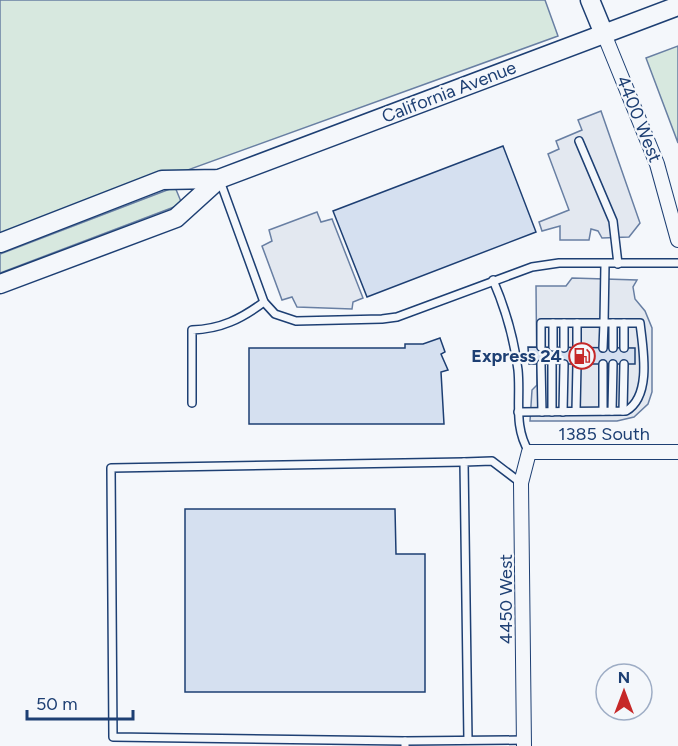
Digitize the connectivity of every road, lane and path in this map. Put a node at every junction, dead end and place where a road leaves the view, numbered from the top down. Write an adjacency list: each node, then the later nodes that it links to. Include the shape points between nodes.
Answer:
1 (590, 0): 3 (main road, 4400 West)
2 (678, 6): 3 (main road, California Avenue)
3 (604, 34): 5 (main road, California Avenue); 6 (street, 4400 West, via 657,164)
4 (579, 141): 10 (lane, via 613,220)
5 (219, 179): 7 (main road, California Avenue, via 162,180); 12 (main road, California Avenue, via 176,218); 13 (lane)
6 (678, 240)
7 (0, 243)
8 (678, 263): 10 (lane)
9 (605, 264): 10 (lane); 11 (lane, via 544,264); 17 (lane)
10 (618, 264)
11 (494, 280): 13 (lane, via 397,317 382,319 296,321 274,314); 39 (lane, via 511,323 518,373)
12 (0, 284)
13 (264, 302): 34 (lane, via 240,320 192,330)
14 (553, 323): 15 (lane); 20 (lane, via 542,323); 21 (lane)
15 (564, 323): 16 (lane); 22 (lane)
16 (577, 323): 17 (lane); 23 (lane)
17 (604, 323): 18 (lane); 24 (lane)
18 (613, 323): 19 (lane); 25 (lane)
19 (624, 323): 26 (lane); 38 (lane, via 640,323 642,391 636,405)
20 (542, 347)
21 (553, 347)
22 (564, 348)
23 (577, 348)
24 (603, 348)
25 (613, 348)
26 (624, 348)
27 (542, 364): 40 (lane)
28 (552, 364): 41 (lane)
29 (564, 364): 42 (lane)
30 (577, 364): 35 (lane)
31 (603, 364): 36 (lane)
32 (613, 364): 37 (lane)
33 (624, 364): 38 (lane)
34 (192, 403)
35 (576, 411): 36 (lane); 42 (lane)
36 (603, 411): 37 (lane)
37 (612, 411): 38 (lane)
38 (623, 411)
39 (518, 412): 40 (lane); 43 (lane, via 520,438)
40 (542, 412): 41 (lane)
41 (552, 412): 42 (lane)
42 (563, 412)
43 (529, 452): 44 (street, 1385 South); 46 (street, 4450 West)
44 (678, 452)
45 (464, 462): 46 (lane, via 492,461); 47 (lane); 49 (lane, via 111,468 113,737)
46 (521, 483): 48 (street, 4450 West)
47 (468, 740): 48 (lane); 49 (lane)
48 (524, 743)
49 (405, 744)

